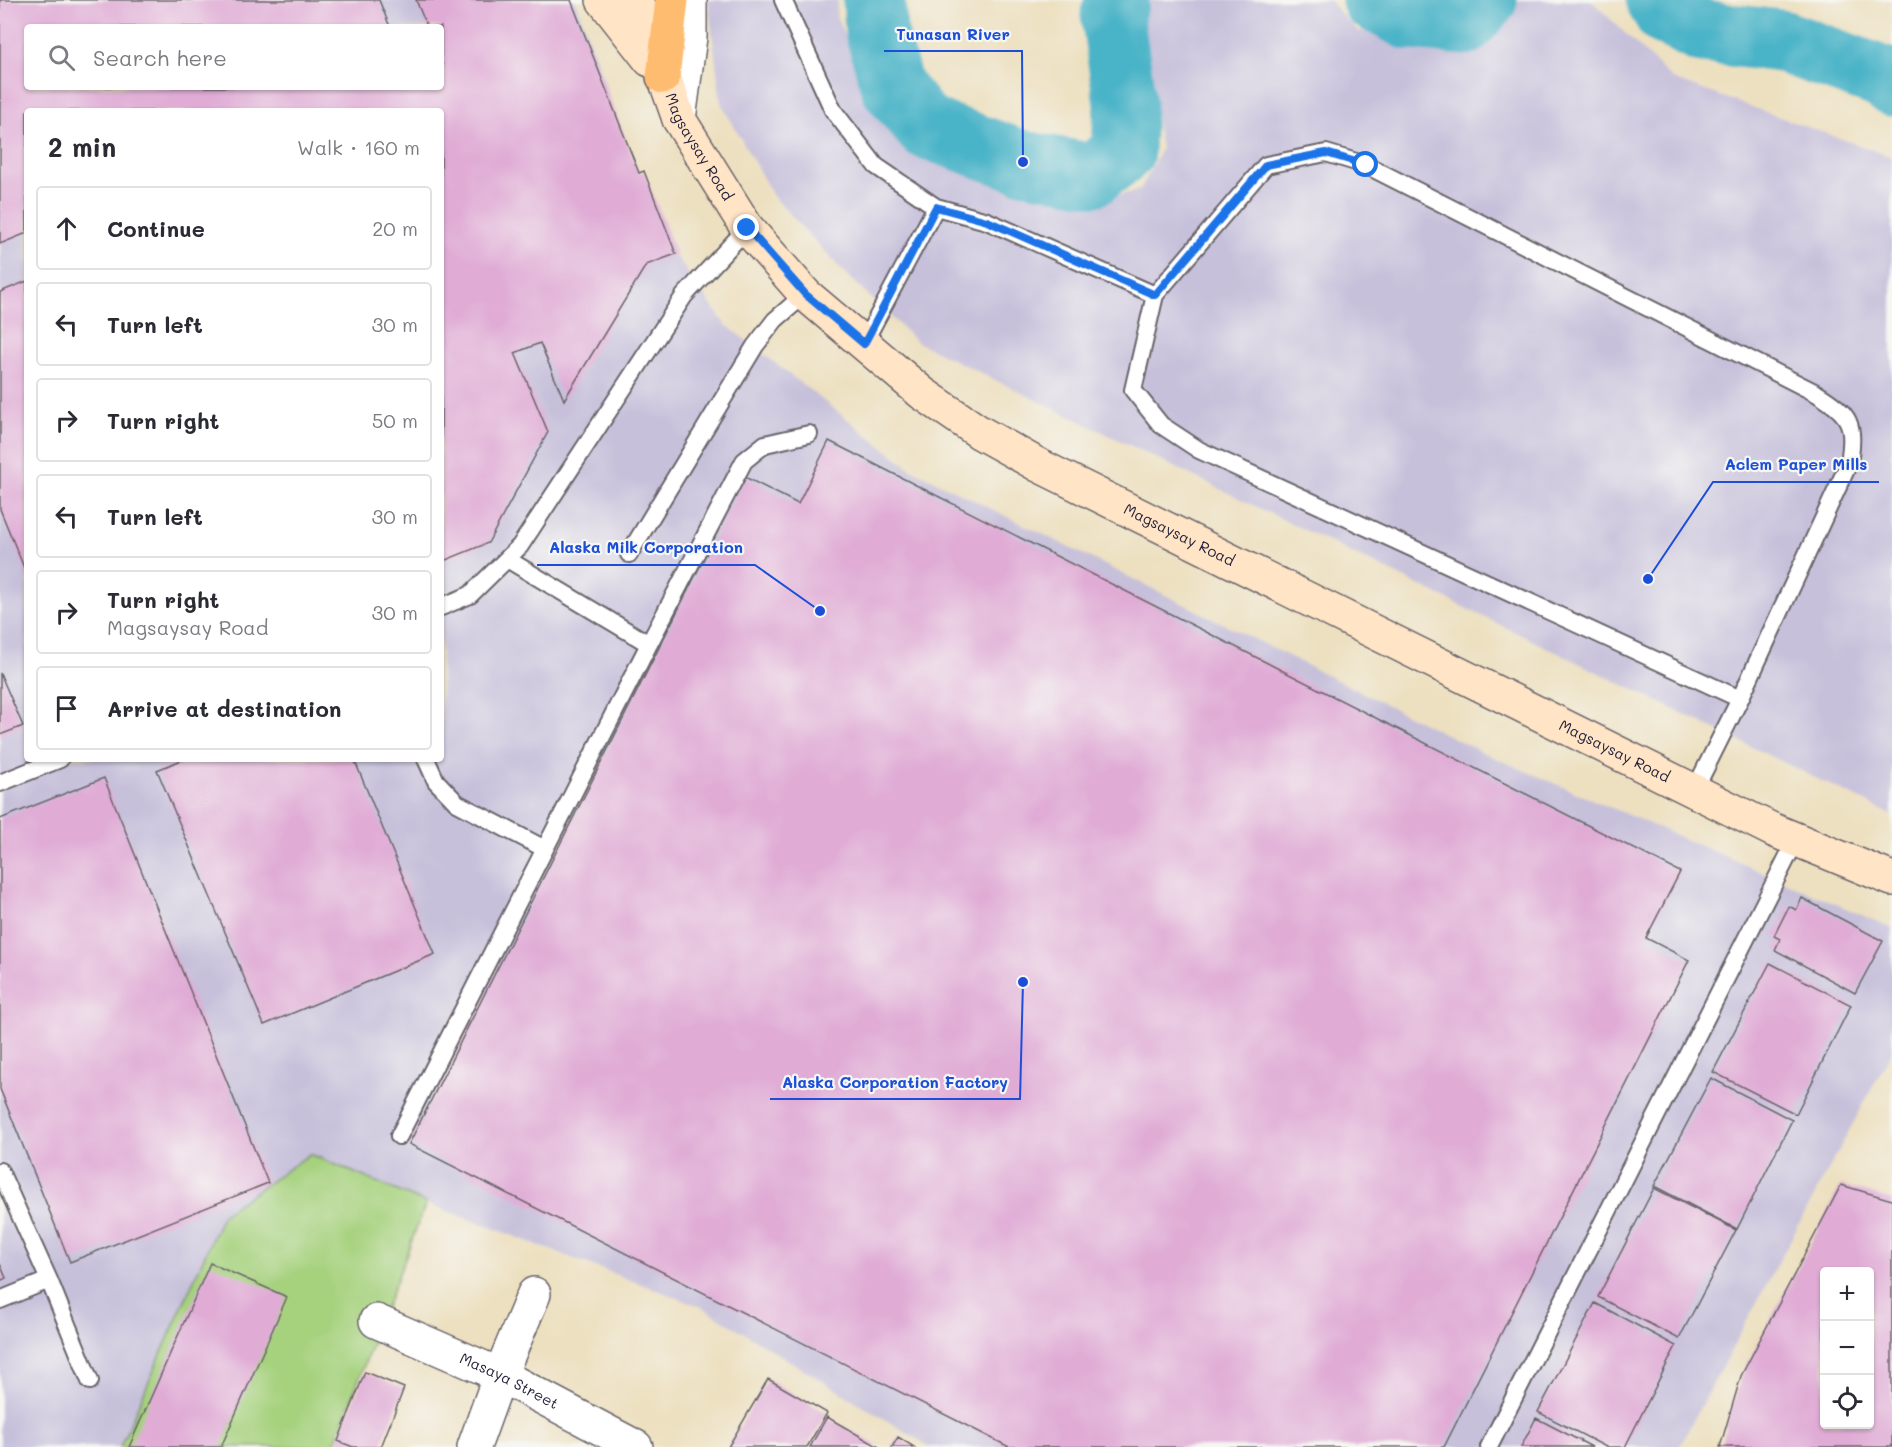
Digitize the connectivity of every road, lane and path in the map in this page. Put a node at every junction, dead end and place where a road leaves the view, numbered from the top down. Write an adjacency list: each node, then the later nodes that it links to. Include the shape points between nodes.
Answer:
1 (603, 0): 6 (main road)
2 (637, 0): 6 (main road, Magsaysay Road)
3 (672, 0): 6 (highway)
4 (690, 0): 7 (street, via 690,37)
5 (783, 0): 8 (lane, via 833,110 876,166)
6 (663, 77): 7 (main road, Magsaysay Road)
7 (679, 119): 9 (main road, Magsaysay Road)
8 (936, 207): 11 (lane, via 987,221); 12 (lane)
9 (747, 228): 10 (main road, Magsaysay Road); 15 (lane, via 684,296 520,546)
10 (805, 294): 12 (main road, Magsaysay Road); 14 (lane, via 775,320 755,346)
11 (1155, 295): 18 (lane, via 1132,390 1161,425 1199,450); 18 (lane, via 1266,165 1326,153 1366,165 1836,405 1850,422 1849,463)
12 (864, 344): 22 (main road, Magsaysay Road, via 922,393 979,432 1040,466)
13 (809, 434): 17 (lane, via 765,444 744,461)
14 (629, 554)
15 (507, 559): 16 (lane, via 470,596); 17 (lane)
16 (444, 606)
17 (649, 644): 24 (lane)
18 (1740, 699): 22 (lane)
19 (52, 762): 21 (lane)
20 (427, 762): 24 (lane, via 436,781 457,803)
21 (0, 783)
22 (1694, 791): 23 (main road, Magsaysay Road)
23 (1796, 840): 25 (main road, Magsaysay Road); 36 (lane)
24 (545, 849): 26 (lane)
25 (1892, 879)
26 (399, 1136)
27 (0, 1171): 28 (lane)
28 (49, 1280): 30 (lane); 33 (lane)
29 (534, 1294): 32 (street)
30 (0, 1300)
31 (376, 1321): 32 (street, Masaya Street)
32 (501, 1375): 34 (street); 35 (street, Masaya Street)
33 (90, 1382)
34 (474, 1447)
35 (636, 1447)
36 (1489, 1447)

